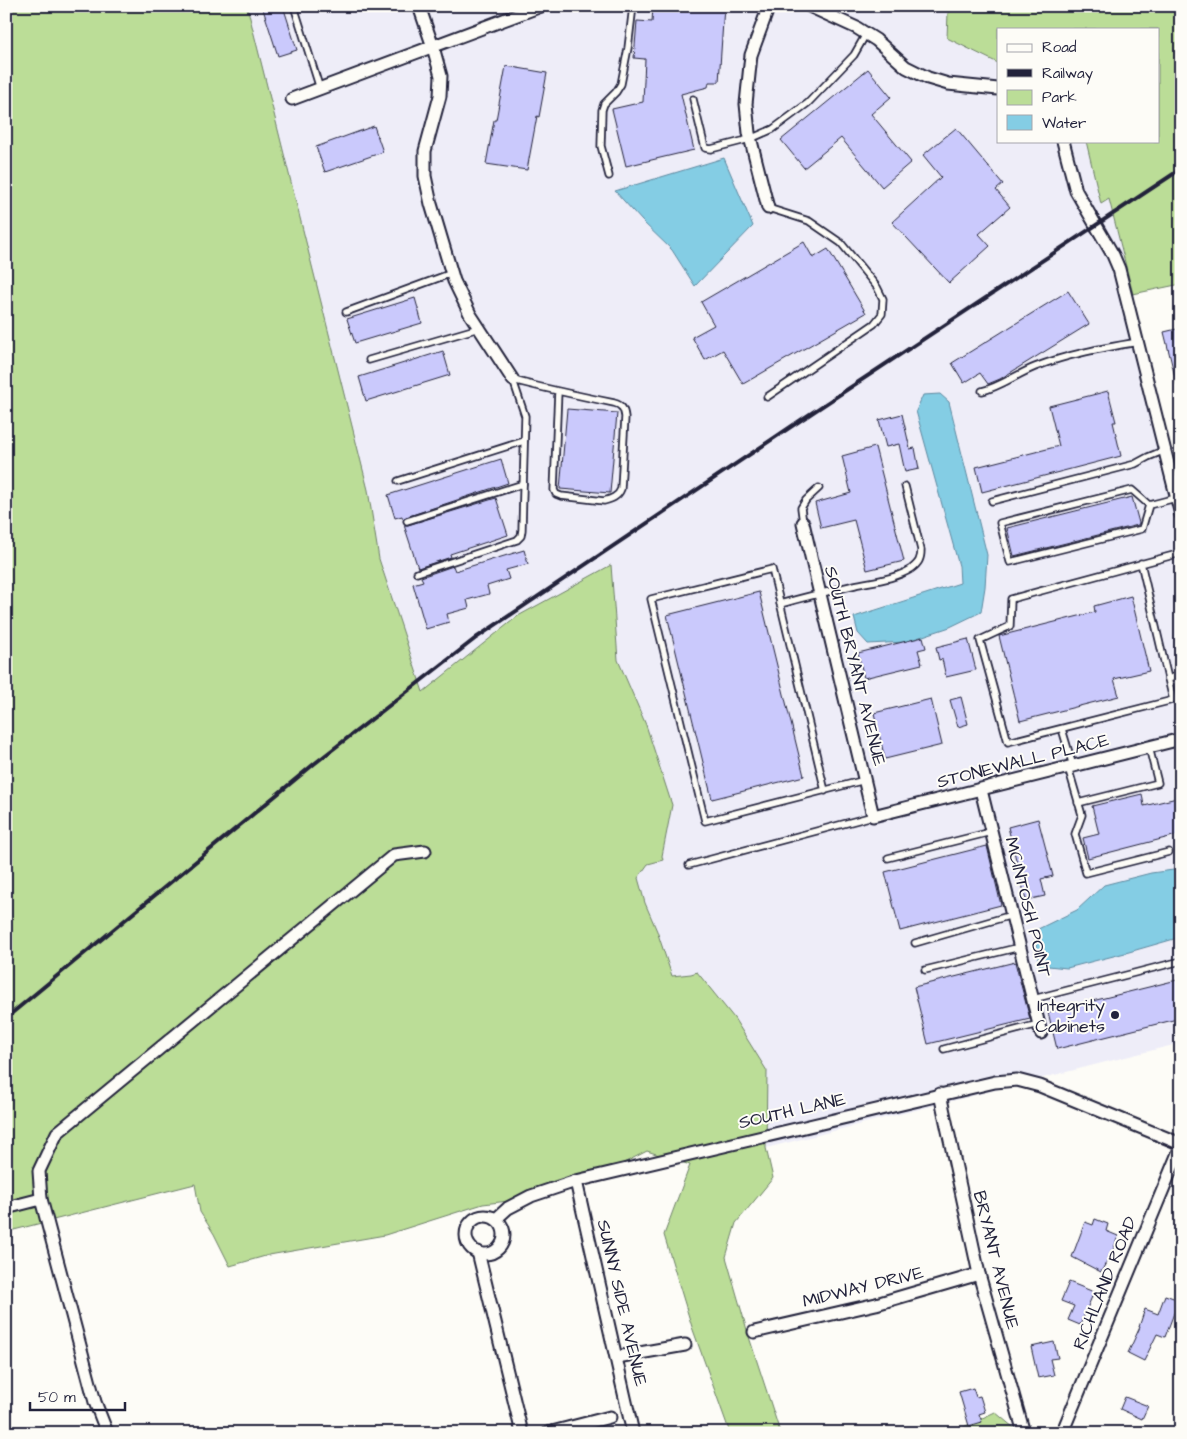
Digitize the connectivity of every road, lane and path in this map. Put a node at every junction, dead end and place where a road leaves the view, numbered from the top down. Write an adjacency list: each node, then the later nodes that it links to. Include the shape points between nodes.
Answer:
1 (294, 6): 10 (lane)
2 (419, 6): 9 (street)
3 (541, 6): 7 (street)
4 (632, 6): 16 (lane, via 621,84 602,110 601,146)
5 (769, 6): 14 (street, via 751,55 746,104)
6 (809, 6): 8 (street)
7 (524, 9): 9 (street)
8 (866, 34): 11 (street, via 906,67 928,78 948,84); 14 (lane, via 854,55 808,103 773,129)
9 (433, 48): 10 (street); 18 (street, via 441,76 440,96 425,151 425,176)
10 (320, 89): 12 (street)
11 (997, 89)
12 (292, 99)
13 (693, 99): 14 (lane, via 706,148)
14 (750, 139): 17 (street)
15 (1063, 142): 21 (street, via 1076,191 1114,255)
16 (609, 176)
17 (768, 208): 26 (lane, via 809,221 841,243 883,299 882,314 874,324)
18 (452, 273): 19 (lane); 20 (street)
19 (346, 312)
20 (479, 328): 22 (lane); 23 (street)
21 (1138, 342): 24 (lane, via 1068,356); 28 (street)
22 (369, 360)
23 (513, 380): 25 (lane); 27 (lane, via 524,416)
24 (982, 391)
25 (558, 392): 25 (lane, via 618,404 625,412 621,489 620,494 610,500 561,496 554,490)
26 (767, 397)
27 (524, 441): 29 (lane); 30 (lane)
28 (1164, 450): 33 (street); 34 (lane, via 1135,464)
29 (398, 481)
30 (523, 484): 37 (lane); 41 (lane, via 522,530 517,540)
31 (906, 486): 42 (lane, via 921,550 918,563 898,575)
32 (819, 488): 38 (lane, via 801,508)
33 (1176, 498): 35 (lane); 36 (street)
34 (992, 501)
35 (1148, 505): 35 (lane, via 1132,490 1000,524 1010,562 1142,529)
36 (1181, 515)
37 (407, 521)
38 (803, 523): 42 (street, SOUTH BRYANT AVENUE)
39 (1181, 553): 40 (lane)
40 (1141, 564): 45 (lane); 46 (lane, via 1011,599 1010,626 980,640 1008,742)
41 (417, 573)
42 (820, 593): 43 (lane); 50 (street, SOUTH BRYANT AVENUE)
43 (780, 604): 52 (lane); 52 (lane, via 772,569 651,600 705,822)
44 (1181, 675): 45 (lane)
45 (1168, 679): 46 (lane, via 1174,700)
46 (1062, 729): 49 (lane)
47 (1181, 739): 48 (street, STONEWALL PLACE)
48 (1149, 747): 49 (street, STONEWALL PLACE); 53 (lane, via 1158,783)
49 (1071, 767): 51 (street, STONEWALL PLACE); 53 (lane)
50 (865, 780): 52 (lane); 54 (street, SOUTH BRYANT AVENUE)
51 (980, 790): 54 (street, STONEWALL PLACE); 55 (street, MCINTOSH POINT)
52 (825, 791)
53 (1078, 803): 57 (lane, via 1082,816 1075,834 1086,872)
54 (873, 816): 59 (lane)
55 (991, 832): 58 (lane); 60 (street, MCINTOSH POINT)
56 (426, 850): 71 (street, via 394,855 57,1133 39,1171)
57 (1169, 852)
58 (888, 858)
59 (689, 865)
60 (1012, 915): 61 (lane); 62 (street, MCINTOSH POINT)
61 (915, 943)
62 (1020, 947): 64 (lane); 65 (street, MCINTOSH POINT)
63 (1181, 961): 65 (lane)
64 (925, 970)
65 (1033, 999): 66 (street, MCINTOSH POINT)
66 (1040, 1029): 67 (lane)
67 (944, 1049)
68 (940, 1094): 69 (street, SOUTH LANE, via 1017,1080 1040,1086); 70 (street, SOUTH LANE); 75 (street, BRYANT AVENUE)
69 (1181, 1145): 85 (street, RICHLAND ROAD)
70 (576, 1181): 73 (street, SOUTH LANE, via 531,1196 508,1208); 78 (street, SUNNY SIDE AVENUE)
71 (41, 1199): 72 (street); 80 (street, via 95,1402)
72 (6, 1208)
73 (496, 1219): 74 (street, via 504,1230 503,1242 490,1253); 74 (street, via 484,1216 468,1226 466,1239)
74 (478, 1252): 81 (street)
75 (979, 1274): 76 (street, MIDWAY DRIVE, via 876,1304); 84 (street, BRYANT AVENUE)
76 (754, 1332)
77 (685, 1345): 78 (street)
78 (617, 1358): 83 (street, SUNNY SIDE AVENUE)
79 (610, 1417): 82 (street)
80 (109, 1433)
81 (522, 1433)
82 (548, 1433)
83 (633, 1433)
84 (1024, 1433)
85 (1062, 1433)

